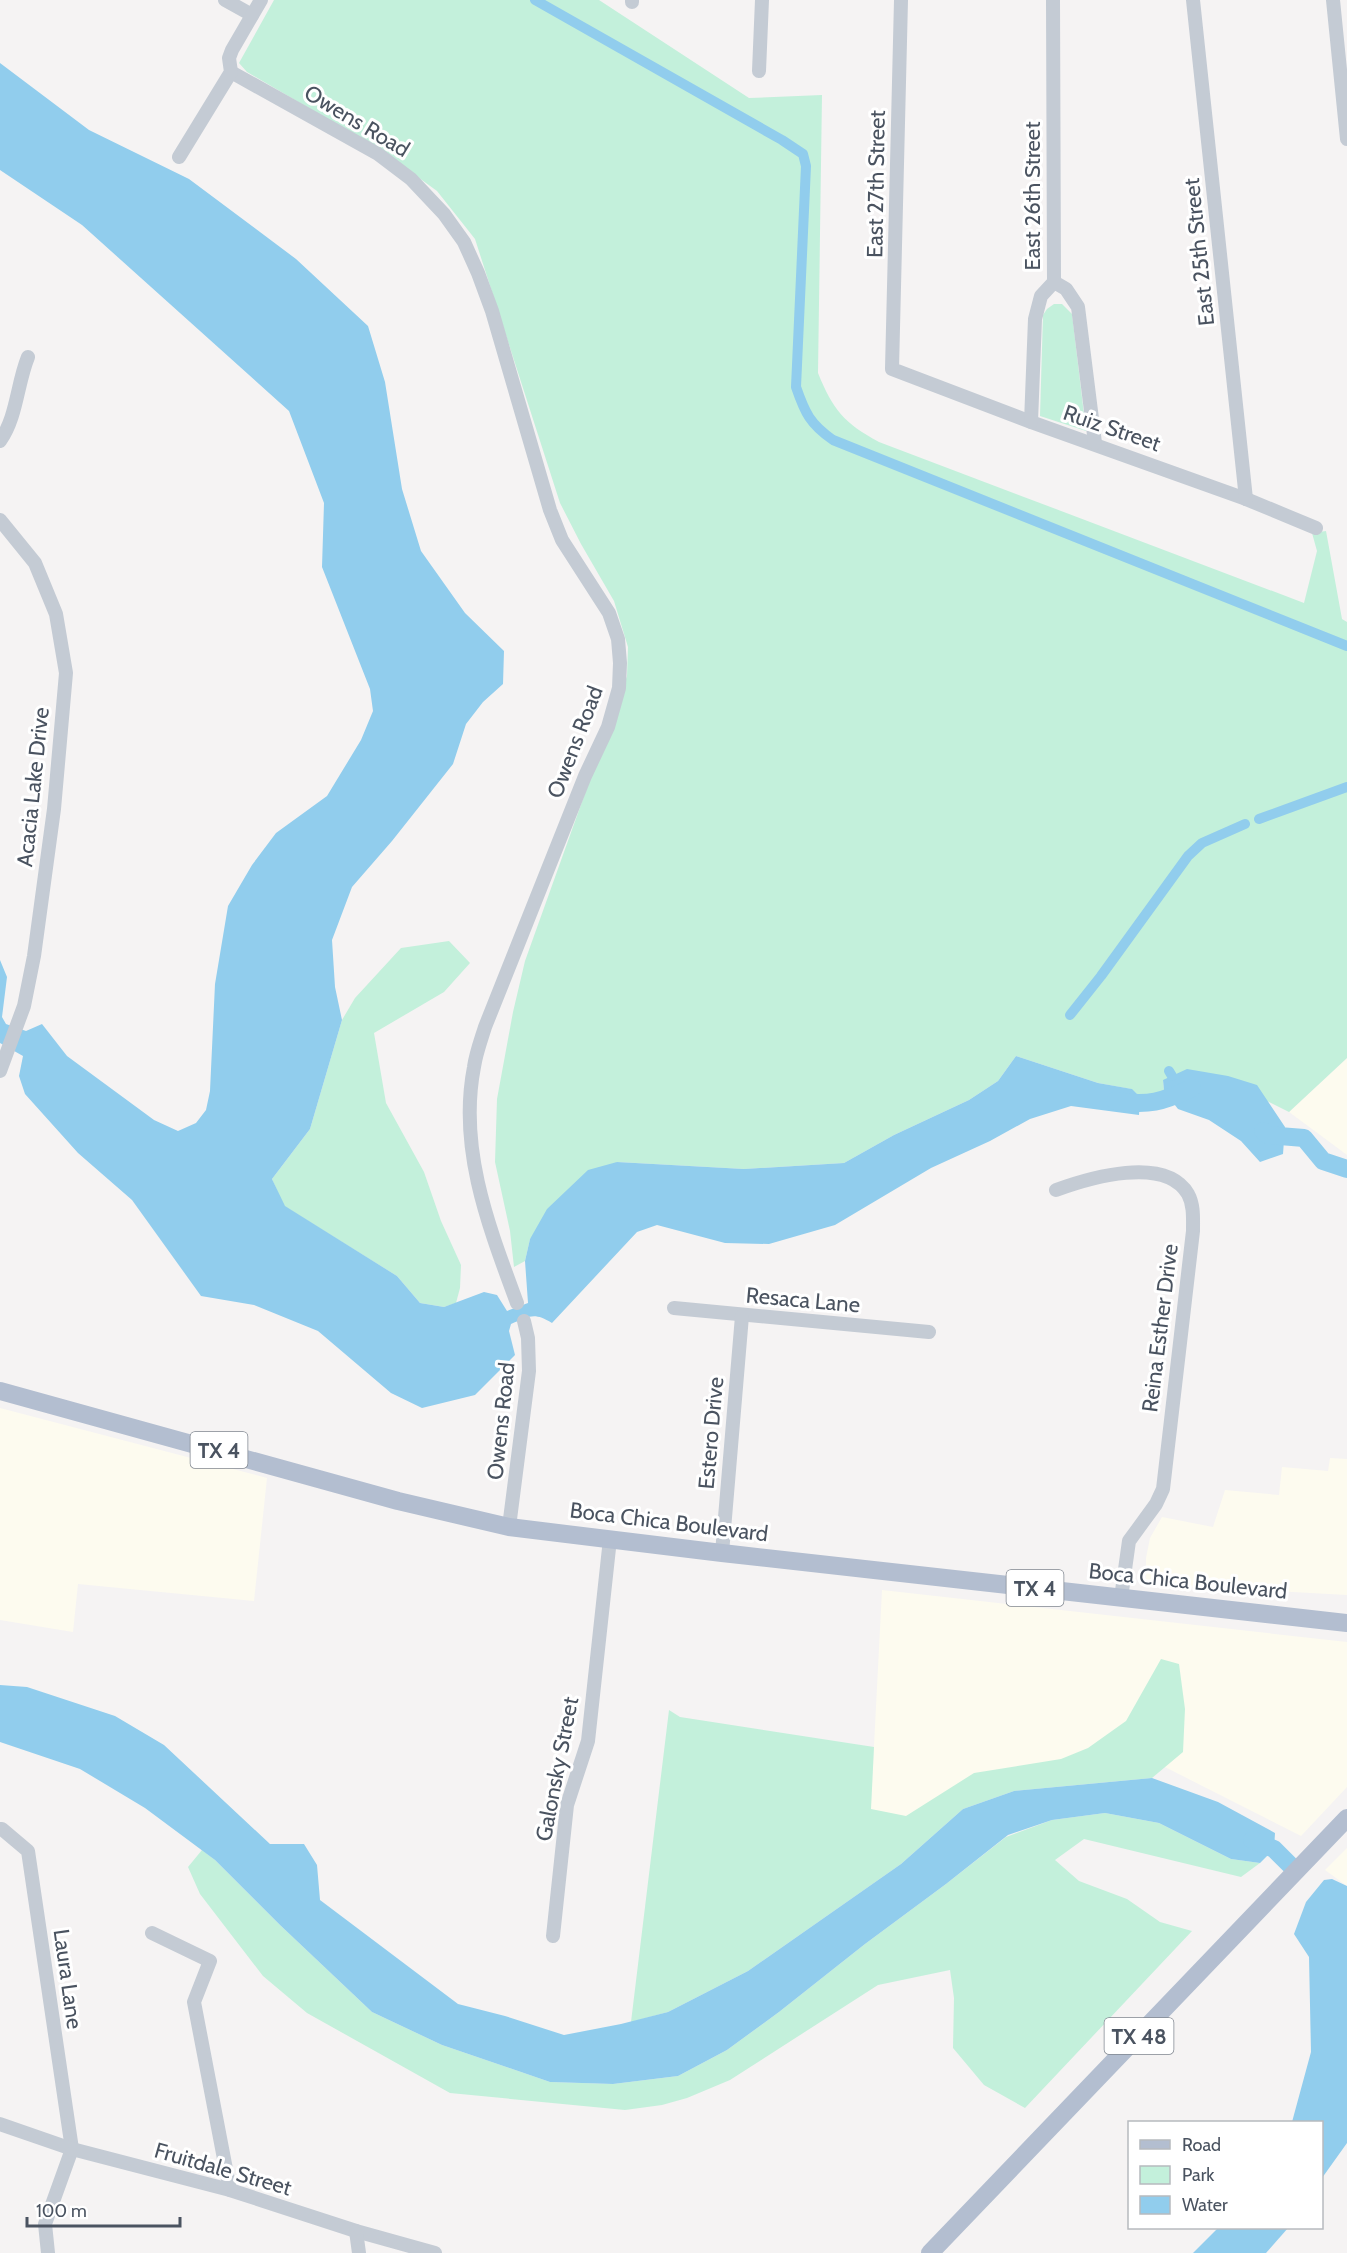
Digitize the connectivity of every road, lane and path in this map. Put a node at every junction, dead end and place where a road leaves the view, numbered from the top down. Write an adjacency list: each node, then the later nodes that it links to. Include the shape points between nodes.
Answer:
1 (225, 0): 8 (street)
2 (261, 0): 8 (street)
3 (762, 0): 9 (street)
4 (901, 0): 15 (street, East 27th Street)
5 (1053, 0): 13 (street, East 26th Street)
6 (1193, 0): 19 (street, East 25th Street)
7 (1338, 8): 11 (street)
8 (252, 15): 10 (street, via 229,58)
9 (759, 71)
10 (231, 72): 12 (street); 24 (street, Owens Road, via 378,154 411,179 457,233 492,311 554,520 562,540 609,613 618,639 619,688 608,727 485,1027 474,1067 469,1137 477,1184)
11 (1347, 139)
12 (179, 157)
13 (1054, 282): 16 (street, East 26th Street, via 1041,296 1035,319); 18 (street, via 1066,289 1078,308)
14 (28, 357): 17 (street, via 9,425)
15 (892, 369): 16 (street, Ruiz Street)
16 (1030, 422): 18 (street, Ruiz Street)
17 (0, 441)
18 (1095, 443): 19 (street, Ruiz Street)
19 (1246, 499): 21 (street, Ruiz Street)
20 (0, 520): 22 (street, Acacia Lake Drive, via 35,562 56,614 66,673 54,808 34,956 24,1006)
21 (1316, 528)
22 (0, 1071)
23 (1056, 1190): 33 (street, Reina Esther Drive, via 1113,1174 1163,1175 1178,1182 1193,1209 1163,1489 1129,1541)
24 (517, 1303)
25 (674, 1308): 26 (street, Resaca Lane)
26 (742, 1316): 28 (street, Resaca Lane); 32 (street, Estero Drive)
27 (524, 1321): 30 (street, Owens Road, via 529,1380)
28 (929, 1332)
29 (0, 1391): 30 (main road, Boca Chica Boulevard / TX 4, via 398,1501)
30 (509, 1527): 31 (main road, Boca Chica Boulevard / TX 4)
31 (610, 1539): 32 (main road, Boca Chica Boulevard / TX 4); 38 (street, Galonsky Street, via 588,1741 567,1805)
32 (722, 1554): 33 (main road, Boca Chica Boulevard / TX 4)
33 (1121, 1598): 34 (main road, Boca Chica Boulevard / TX 4)
34 (1347, 1623)
35 (1347, 1818): 46 (main road, TX 48)
36 (0, 1829): 40 (street, Laura Lane, via 28,1851)
37 (152, 1933): 41 (street, via 210,1961 194,2002)
38 (553, 1936)
39 (0, 2124): 40 (street, Fruitdale Street)
40 (72, 2150): 41 (street, Fruitdale Street); 43 (street, via 45,2224)
41 (230, 2190): 42 (street, Fruitdale Street)
42 (356, 2231): 44 (street); 45 (street, Fruitdale Street)
43 (48, 2253)
44 (359, 2253)
45 (435, 2253)
46 (930, 2253)

